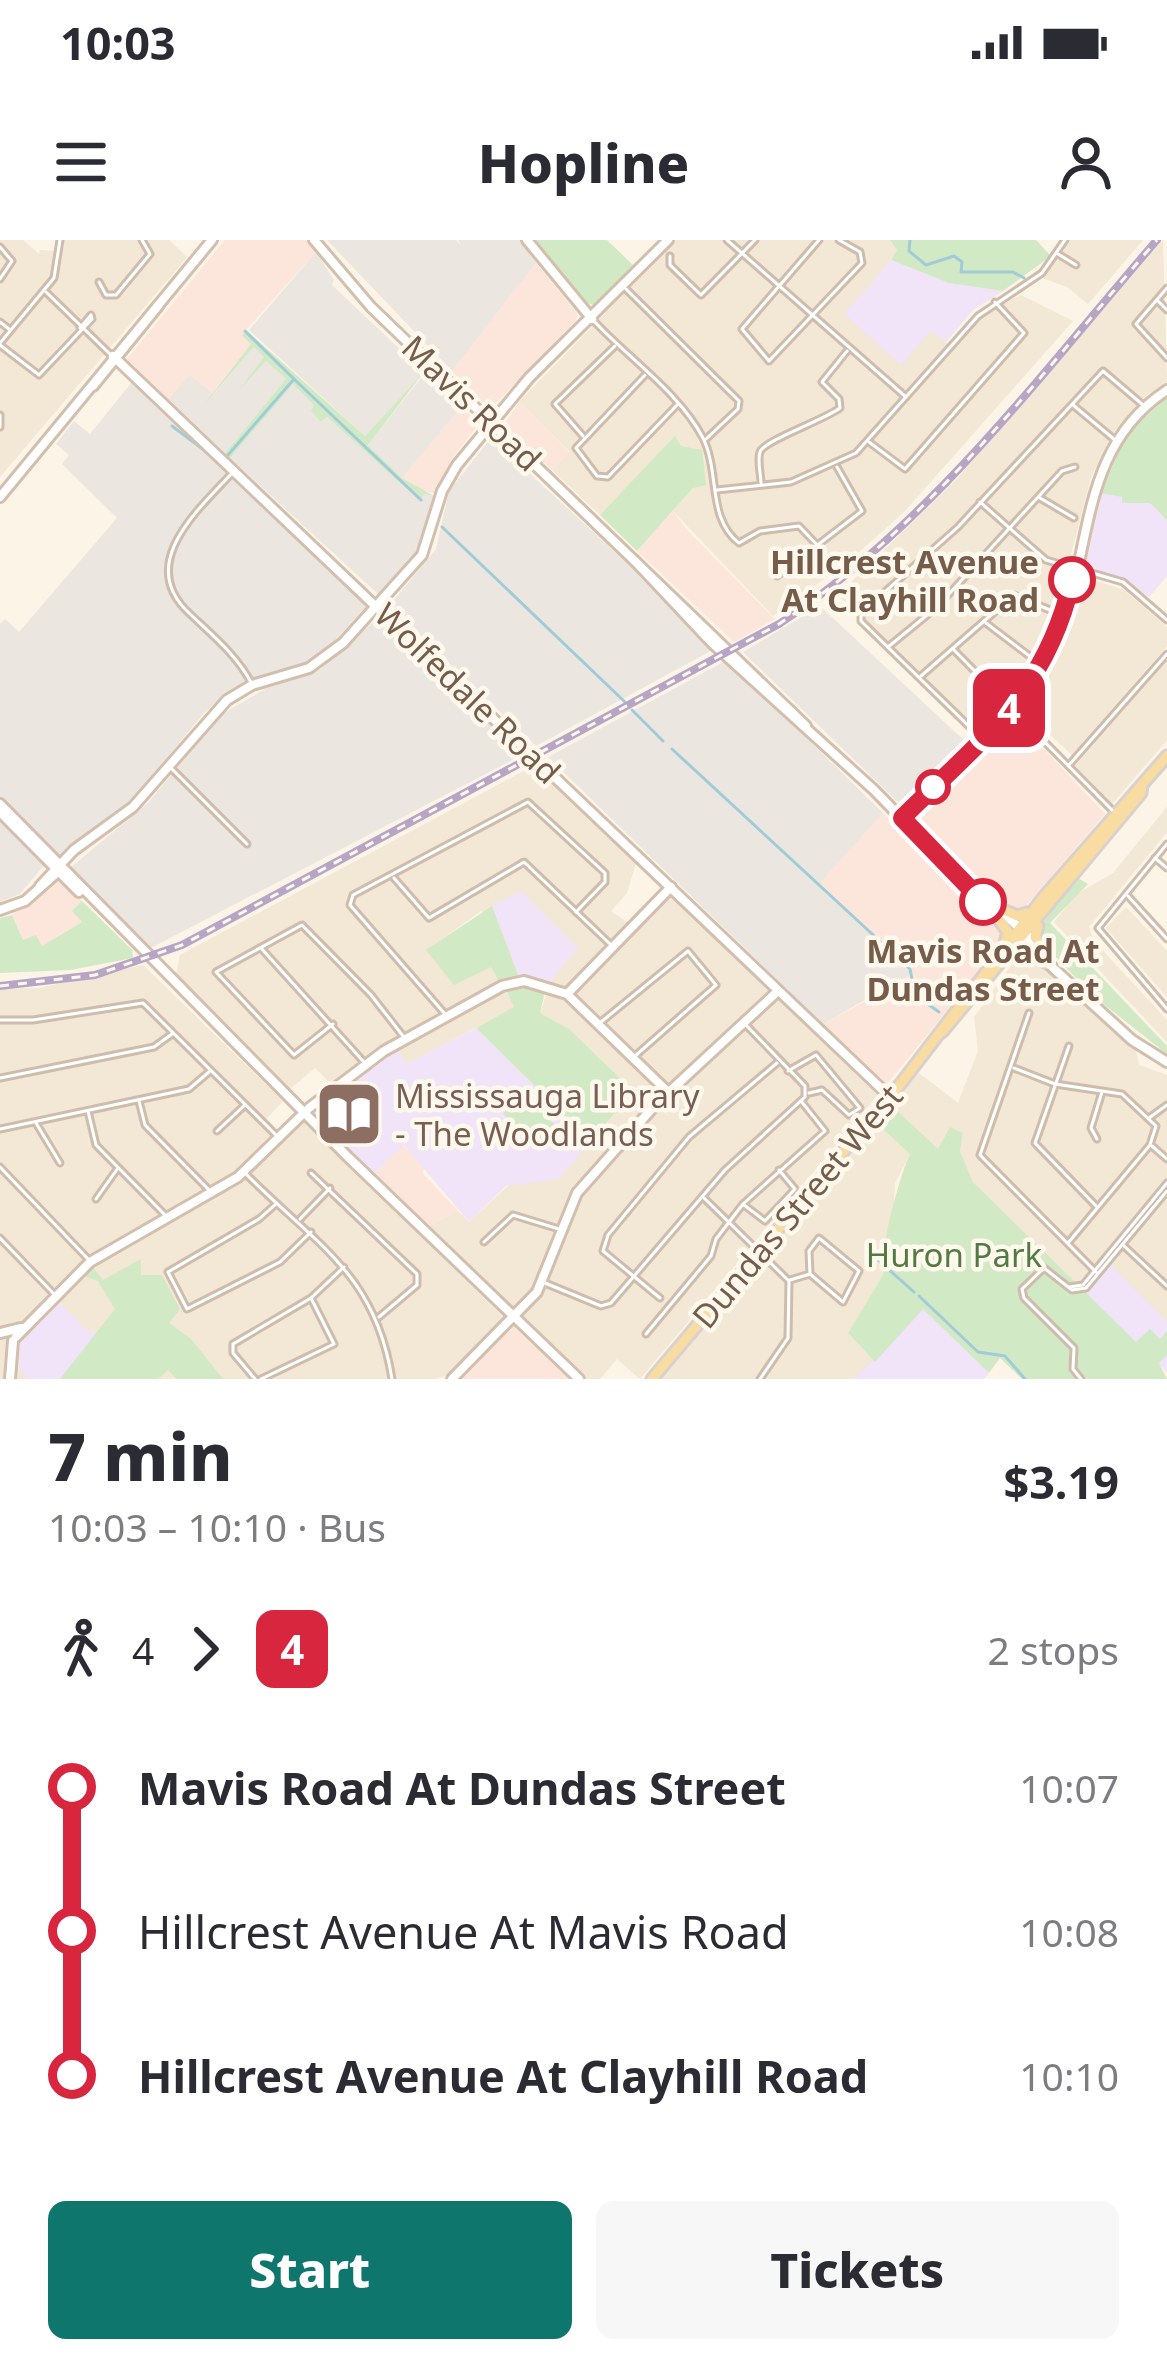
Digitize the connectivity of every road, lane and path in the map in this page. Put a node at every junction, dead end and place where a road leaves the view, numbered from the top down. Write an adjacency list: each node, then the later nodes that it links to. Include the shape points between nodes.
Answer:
1 (60, 240): 22 (street)
2 (142, 240): 18 (street, via 150,254 116,295 106,295)
3 (212, 240): 34 (street)
4 (314, 240): 43 (street, Mavis Road)
5 (526, 240): 27 (street)
6 (668, 240): 20 (street)
7 (727, 240): 13 (street)
8 (755, 240): 13 (street)
9 (819, 240): 19 (street)
10 (839, 240): 26 (street, via 860,252 862,263)
11 (1065, 240): 14 (street)
12 (0, 247): 17 (street, via 12,261)
13 (741, 254): 15 (street, via 701,295); 19 (street)
14 (1058, 254): 16 (street); 24 (street, via 1031,282)
15 (670, 256)
16 (1076, 265)
17 (0, 279)
18 (99, 282)
19 (777, 286): 26 (street); 26 (street, via 741,331 767,360)
20 (625, 288): 27 (street); 48 (street, via 739,401)
21 (1167, 288): 23 (street)
22 (45, 290): 29 (street, Wolfedale Road); 30 (street)
23 (1157, 300): 25 (street); 35 (street, via 1136,325)
24 (994, 301): 38 (street); 50 (street, via 1024,332 905,469)
25 (1167, 310)
26 (811, 318): 33 (street)
27 (592, 319): 32 (street); 43 (street)
28 (0, 322): 30 (street)
29 (80, 328): 31 (street, via 39,375); 34 (street, Wolfedale Road)
30 (10, 330): 31 (street)
31 (0, 344)
32 (616, 344): 36 (street); 47 (street, via 555,403)
33 (848, 350): 38 (street); 46 (street, via 822,382 840,408)
34 (115, 358): 53 (street, Wolfedale Road); 56 (street)
35 (1167, 358)
36 (646, 374): 39 (street); 47 (street)
37 (1167, 390): 41 (street)
38 (907, 398): 50 (street)
39 (678, 404): 47 (street, via 606,478 576,456); 48 (street)
40 (1072, 404): 41 (street, via 1106,370); 49 (street); 58 (street)
41 (1144, 407): 49 (street)
42 (0, 415): 45 (street)
43 (491, 424): 64 (street, via 446,483 422,555); 81 (street, Mavis Road)
44 (794, 424): 46 (street)
45 (0, 427)
46 (796, 433): 54 (street, via 761,448)
47 (585, 437)
48 (704, 440): 55 (street)
49 (1115, 440): 62 (street)
50 (869, 442): 51 (street)
51 (836, 466): 54 (street); 61 (street, via 862,509)
52 (1075, 467): 57 (street)
53 (235, 470): 64 (street, Wolfedale Road); 73 (street, via 181,528 169,573 178,602)
54 (761, 485): 55 (street)
55 (717, 490): 61 (street, via 721,525 736,542 799,526)
56 (0, 497)
57 (1038, 497): 59 (street); 60 (street)
58 (980, 502): 60 (street); 68 (street, via 861,613)
59 (1074, 518)
60 (1009, 531): 62 (street, via 1046,560); 68 (street)
61 (819, 547): 63 (street)
62 (1075, 569): 65 (street); 66 (street, via 1123,582)
63 (777, 576)
64 (377, 607): 73 (street, via 317,664); 88 (street, Wolfedale Road)
65 (1064, 615): 67 (street, via 1014,595); 71 (street)
66 (1167, 620)
67 (985, 621): 69 (street); 71 (street)
68 (888, 646): 72 (street)
69 (954, 650): 72 (street); 74 (street)
70 (1167, 654): 77 (street)
71 (1043, 665): 74 (street)
72 (920, 677): 75 (street)
73 (253, 685): 78 (street, via 214,711)
74 (1011, 707): 75 (street); 77 (street)
75 (981, 738): 81 (street)
76 (1167, 755): 80 (main road, Dundas Street West)
77 (1069, 765): 80 (street)
78 (168, 766): 82 (street); 85 (street, via 134,807)
79 (0, 808): 85 (street)
80 (1118, 815): 90 (main road, Dundas Street West)
81 (902, 818): 92 (street, Mavis Road)
82 (248, 844)
83 (1167, 844): 84 (street)
84 (1155, 858): 86 (street); 89 (street)
85 (59, 868): 91 (street, via 18,905); 132 (street)
86 (1167, 868)
87 (393, 876): 93 (street, via 429,918 524,862); 93 (street, via 532,802 605,873); 105 (street, via 350,904)
88 (671, 887): 97 (street); 101 (street, Wolfedale Road)
89 (1125, 893): 95 (street); 103 (street, via 1097,928)
90 (1048, 900): 92 (main road, via 1021,916); 94 (main road, Dundas Street West); 99 (main road, via 1035,933)
91 (0, 910)
92 (997, 911): 94 (street, Mavis Road); 98 (main road, via 1008,932)
93 (576, 912): 97 (street)
94 (1021, 934): 98 (main road, Dundas Street West); 99 (street, Mavis Road); 100 (main road, Dundas Street West)
95 (1167, 939)
96 (260, 946): 107 (street); 107 (street, via 220,968 219,981 294,1054); 112 (street, via 302,925)
97 (613, 947): 102 (street)
98 (1001, 953): 110 (main road, Dundas Street West)
99 (1047, 959): 100 (main road, via 1022,950); 116 (street, Mavis Road, via 1132,1040)
100 (1000, 967): 110 (main road, Dundas Street West)
101 (778, 990): 109 (street); 126 (street, Wolfedale Road)
102 (567, 994): 105 (street, via 518,981); 108 (street)
103 (1167, 1009)
104 (1029, 1013): 118 (street)
105 (446, 1016): 112 (street)
106 (0, 1020): 111 (street, via 138,1001)
107 (333, 1024): 117 (street)
108 (599, 1024): 114 (street); 114 (street, via 688,951 716,985)
109 (745, 1024): 115 (street); 124 (street)
110 (942, 1032): 126 (main road, Dundas Street West)
111 (173, 1033): 120 (street); 121 (street, via 154,1047)
112 (404, 1038): 117 (street)
113 (1070, 1046): 122 (street)
114 (633, 1058): 124 (street)
115 (779, 1062): 119 (street); 170 (street, via 689,1137 612,1229 603,1251)
116 (1167, 1062)
117 (365, 1064): 132 (street)
118 (1012, 1067): 122 (street); 163 (street, via 980,1155)
119 (788, 1070): 125 (street); 125 (street, via 816,1054 860,1108 849,1115 822,1090)
120 (210, 1071): 127 (street, via 189,1089); 129 (street)
121 (0, 1078)
122 (1055, 1084): 123 (street); 155 (street, via 1036,1143)
123 (1102, 1090): 133 (street, via 1122,1094); 138 (street, via 1091,1128)
124 (668, 1092): 159 (street, via 577,1193)
125 (807, 1093): 128 (street)
126 (890, 1096): 165 (main road, Dundas Street West)
127 (139, 1099): 131 (street); 150 (street, via 145,1125)
128 (801, 1101): 144 (street, via 825,1131); 151 (street)
129 (245, 1105): 136 (street); 137 (street)
130 (1167, 1105): 133 (street)
131 (88, 1110): 134 (street); 143 (street, via 94,1143)
132 (304, 1113): 137 (street); 178 (street)
133 (1149, 1118): 139 (street, via 1156,1132)
134 (35, 1121): 135 (street); 141 (street)
135 (0, 1129)
136 (217, 1131)
137 (279, 1137): 145 (street)
138 (1097, 1139)
139 (1150, 1145): 140 (street); 155 (street)
140 (1167, 1159)
141 (60, 1163)
142 (0, 1167): 166 (street)
143 (118, 1168): 152 (street); 156 (street)
144 (778, 1169): 154 (street); 154 (street, via 795,1189 765,1221)
145 (244, 1172): 150 (street); 153 (street)
146 (311, 1173): 148 (street)
147 (1167, 1183): 164 (street)
148 (330, 1188): 157 (street); 177 (street, via 419,1279)
149 (1167, 1191): 164 (street)
150 (211, 1193): 156 (street)
151 (702, 1197): 158 (street); 170 (street)
152 (96, 1199)
153 (276, 1204): 157 (street); 160 (street, via 167,1272 188,1309 280,1262)
154 (743, 1204): 158 (street)
155 (1098, 1207): 163 (street)
156 (167, 1217): 166 (street)
157 (299, 1220): 160 (street)
158 (729, 1220): 165 (street); 179 (street, via 711,1256)
159 (560, 1230): 162 (street, via 513,1215); 172 (street)
160 (311, 1232): 167 (street)
161 (0, 1238): 174 (street)
162 (484, 1242)
163 (1068, 1243): 168 (street)
164 (1121, 1243): 168 (street); 173 (street)
165 (761, 1249): 171 (street); 186 (main road, Dundas Street West)
166 (90, 1262): 174 (street)
167 (345, 1266): 175 (street); 177 (street)
168 (1096, 1272): 188 (street, via 1084,1289 1042,1269 1021,1294 1074,1348 1073,1369)
169 (810, 1274): 169 (street, via 840,1303 859,1271 819,1238 808,1254); 171 (street)
170 (634, 1277): 172 (street, via 606,1306); 176 (street)
171 (789, 1280): 187 (street, via 788,1338)
172 (543, 1282): 178 (street)
173 (1167, 1286)
174 (55, 1295): 180 (street)
175 (311, 1298): 182 (street, via 334,1344); 182 (street, via 233,1343)
176 (659, 1298)
177 (377, 1318): 183 (street)
178 (514, 1318): 184 (street); 185 (street)
179 (646, 1334)
180 (9, 1336): 181 (street)
181 (10, 1379)
182 (258, 1379)
183 (392, 1379)
184 (452, 1379)
185 (579, 1379)
186 (652, 1379)
187 (760, 1379)
188 (1082, 1379)

